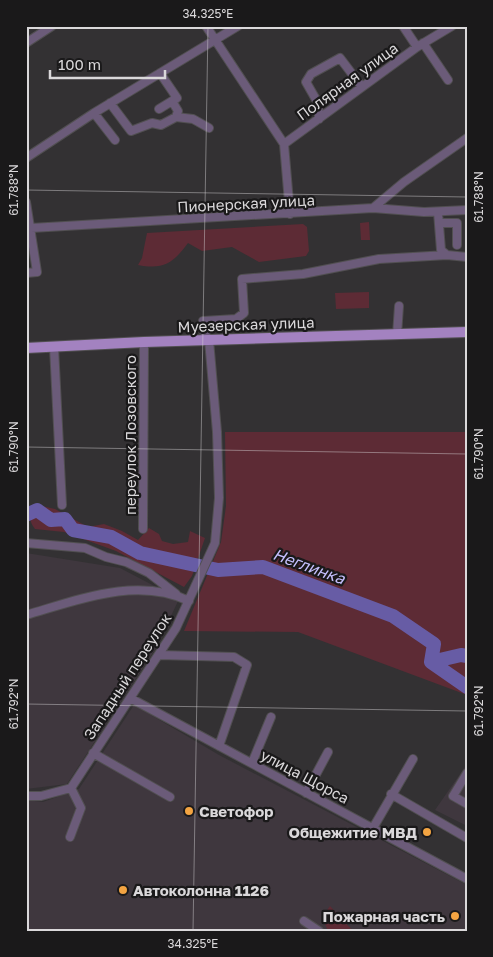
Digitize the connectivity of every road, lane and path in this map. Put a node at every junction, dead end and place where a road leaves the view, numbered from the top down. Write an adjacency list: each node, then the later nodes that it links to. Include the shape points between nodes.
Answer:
1 (52, 26): 7 (street)
2 (206, 26): 6 (street)
3 (238, 26): 6 (street)
4 (403, 26): 8 (street)
5 (452, 26): 8 (street, Полярная улица)
6 (215, 40): 9 (street); 21 (street)
7 (26, 42)
8 (420, 45): 10 (street); 11 (street, Полярная улица)
9 (160, 73): 12 (street, via 177,98); 13 (street)
10 (448, 80)
11 (362, 87): 17 (street, Полярная улица); 17 (street, via 340,58 311,74 306,82 318,103)
12 (172, 101): 14 (street); 16 (street, via 178,111)
13 (110, 103): 15 (street); 16 (street, via 131,131 152,123 161,125)
14 (159, 110)
15 (94, 113): 20 (street); 22 (street)
16 (176, 117): 18 (street, via 193,120)
17 (319, 119): 21 (street, Полярная улица)
18 (209, 128)
19 (467, 138): 24 (street)
20 (115, 140)
21 (284, 144): 27 (street)
22 (26, 158)
23 (26, 202): 29 (street)
24 (373, 208): 26 (street, Пионерская улица); 27 (street, Пионерская улица)
25 (467, 210): 26 (street, Пионерская улица)
26 (438, 212): 28 (street)
27 (290, 214): 29 (street, Пионерская улица)
28 (440, 223): 30 (street, via 457,223); 31 (street, via 441,250)
29 (29, 229): 33 (street, via 37,272)
30 (457, 245)
31 (447, 255): 32 (street); 35 (street, via 379,259 303,274 242,279)
32 (467, 257)
33 (26, 273)
34 (253, 298): 35 (street)
35 (243, 299): 39 (street, Западный переулок, via 244,313 236,318 203,321 203,330)
36 (399, 306): 38 (street)
37 (467, 332): 38 (main road, Муезерская улица)
38 (398, 335): 39 (main road, Муезерская улица)
39 (209, 340): 40 (main road, Муезерская улица); 47 (street, Западный переулок, via 218,432 220,498 215,543)
40 (144, 342): 41 (main road, Муезерская улица); 44 (street, переулок Лозовского)
41 (54, 347): 42 (main road, Муезерская улица); 43 (street)
42 (26, 348)
43 (62, 505)
44 (142, 529)
45 (26, 544): 46 (street, via 86,548 126,562)
46 (179, 596): 47 (street); 48 (street, via 145,589 93,596)
47 (189, 601): 49 (street, Западный переулок)
48 (26, 614)
49 (158, 655): 50 (street, Западный переулок); 52 (street, via 234,657 244,662 246,669)
50 (130, 698): 52 (street, улица Щорса); 54 (street, Западный переулок)
51 (271, 717): 56 (street)
52 (219, 746): 56 (street, улица Щорса)
53 (328, 752): 59 (street)
54 (93, 753): 58 (street, Западный переулок); 62 (street)
55 (413, 759): 60 (street)
56 (252, 763): 59 (street, улица Щорса)
57 (467, 773): 63 (street, via 453,796)
58 (71, 788): 61 (street); 65 (street, via 81,808)
59 (306, 792): 64 (street, улица Щорса)
60 (391, 794): 64 (street); 66 (street)
61 (26, 796)
62 (170, 797)
63 (467, 804)
64 (373, 828): 67 (street, улица Щорса)
65 (70, 837)
66 (467, 838)
67 (467, 879)
68 (304, 920): 69 (street)
69 (319, 931)

